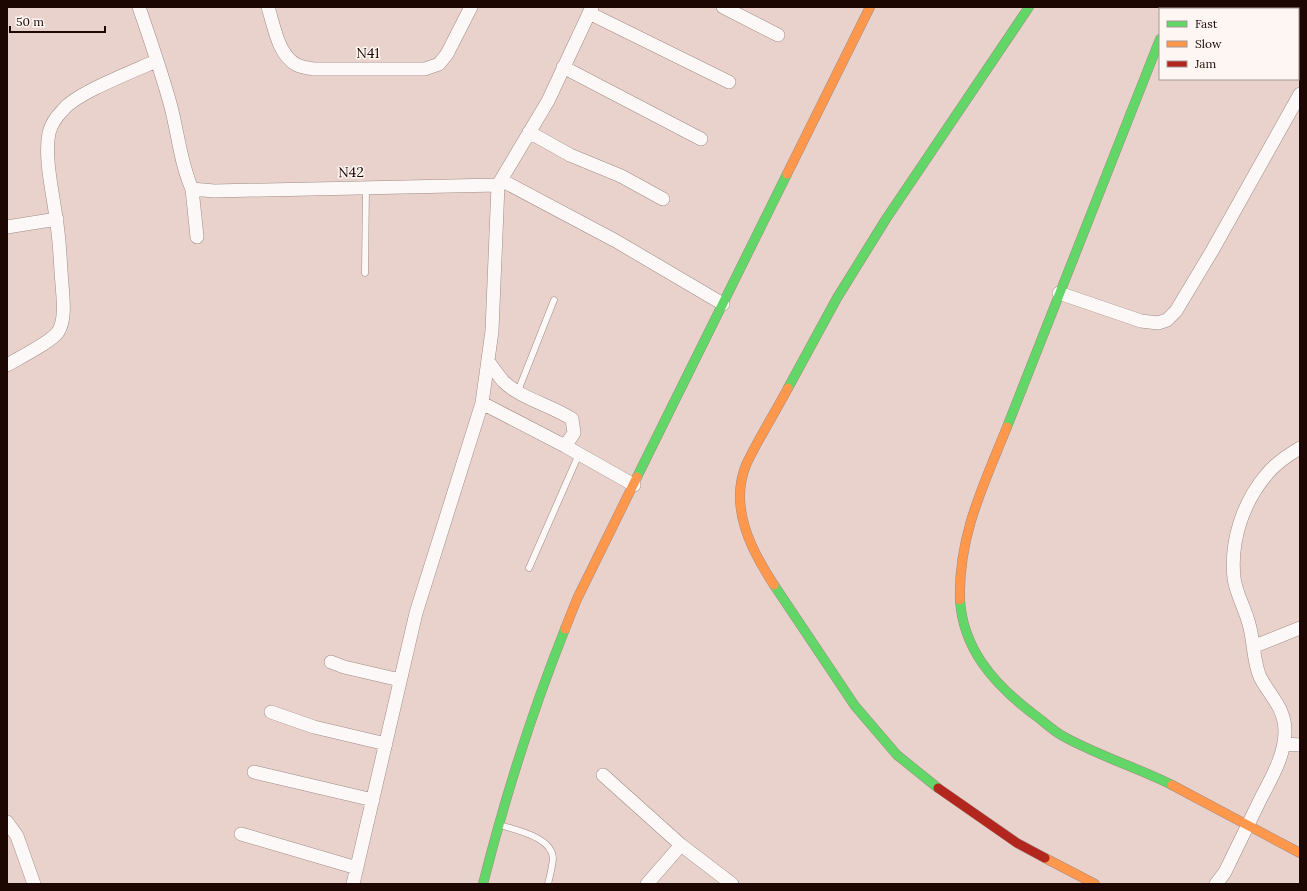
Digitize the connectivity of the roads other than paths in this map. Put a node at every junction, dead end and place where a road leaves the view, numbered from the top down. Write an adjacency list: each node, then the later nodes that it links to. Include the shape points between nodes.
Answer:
1 (139, 7): 10 (street)
2 (268, 7): 3 (street, N41, via 281,47 288,58 298,65 312,69 426,69 439,64 447,54)
3 (471, 7)
4 (723, 7): 8 (street)
5 (870, 7): 26 (street)
6 (1029, 7): 60 (street, via 886,219 837,298 746,466 740,492 742,520 749,542 769,578 855,706 897,755 943,792 1017,843)
7 (590, 10): 11 (street); 12 (street)
8 (778, 34)
9 (1159, 42): 24 (street)
10 (156, 60): 18 (street); 20 (street, via 78,97 64,108 52,124 49,134 49,159)
11 (564, 67): 14 (street, via 548,101); 15 (street)
12 (729, 82)
13 (1300, 94): 24 (street, via 1176,312 1166,320 1151,323)
14 (529, 132): 16 (street); 19 (street, via 570,155 621,176)
15 (701, 139)
16 (499, 183): 17 (street, N42); 26 (street, via 616,241); 27 (street, via 492,331)
17 (366, 188): 18 (street, N42); 23 (lane)
18 (192, 189): 22 (street)
19 (664, 199)
20 (57, 219): 21 (street); 28 (street, via 63,291 60,327 57,334)
21 (7, 227)
22 (197, 238)
23 (365, 273)
24 (1059, 293): 49 (street, via 969,523 961,557 959,581 960,609 966,634 976,659 994,683 1016,703 1068,738 1153,776)
25 (554, 300): 29 (lane)
26 (723, 304): 34 (street)
27 (488, 361): 29 (street, via 504,382); 30 (street)
28 (7, 365)
29 (518, 391): 31 (street, via 572,419 574,433)
30 (482, 403): 31 (street); 39 (street, via 416,613)
31 (565, 446): 33 (street)
32 (1300, 448): 37 (street, via 1267,473 1253,493 1236,535 1234,577)
33 (579, 454): 34 (street); 35 (lane)
34 (634, 486): 48 (street, via 577,599 561,638 525,737)
35 (529, 568)
36 (1300, 628): 37 (street)
37 (1255, 646): 42 (street, via 1260,677 1277,702 1284,718)
38 (331, 662): 39 (street)
39 (400, 680): 41 (street)
40 (271, 712): 41 (street, via 314,727)
41 (386, 744): 46 (street)
42 (1285, 744): 43 (street); 49 (street)
43 (1300, 745)
44 (254, 772): 46 (street)
45 (603, 775): 51 (street)
46 (373, 800): 53 (street)
47 (7, 822): 54 (street, via 17,836)
48 (498, 824): 56 (street); 57 (lane, via 539,838 546,844 553,858)
49 (1248, 826): 52 (street); 61 (street, via 1225,872)
50 (241, 834): 53 (street)
51 (681, 845): 58 (street); 59 (street)
52 (1300, 854)
53 (357, 868): 55 (street)
54 (34, 884)
55 (353, 884)
56 (483, 884)
57 (548, 884)
58 (647, 884)
59 (732, 884)
60 (1095, 884)
61 (1216, 884)

